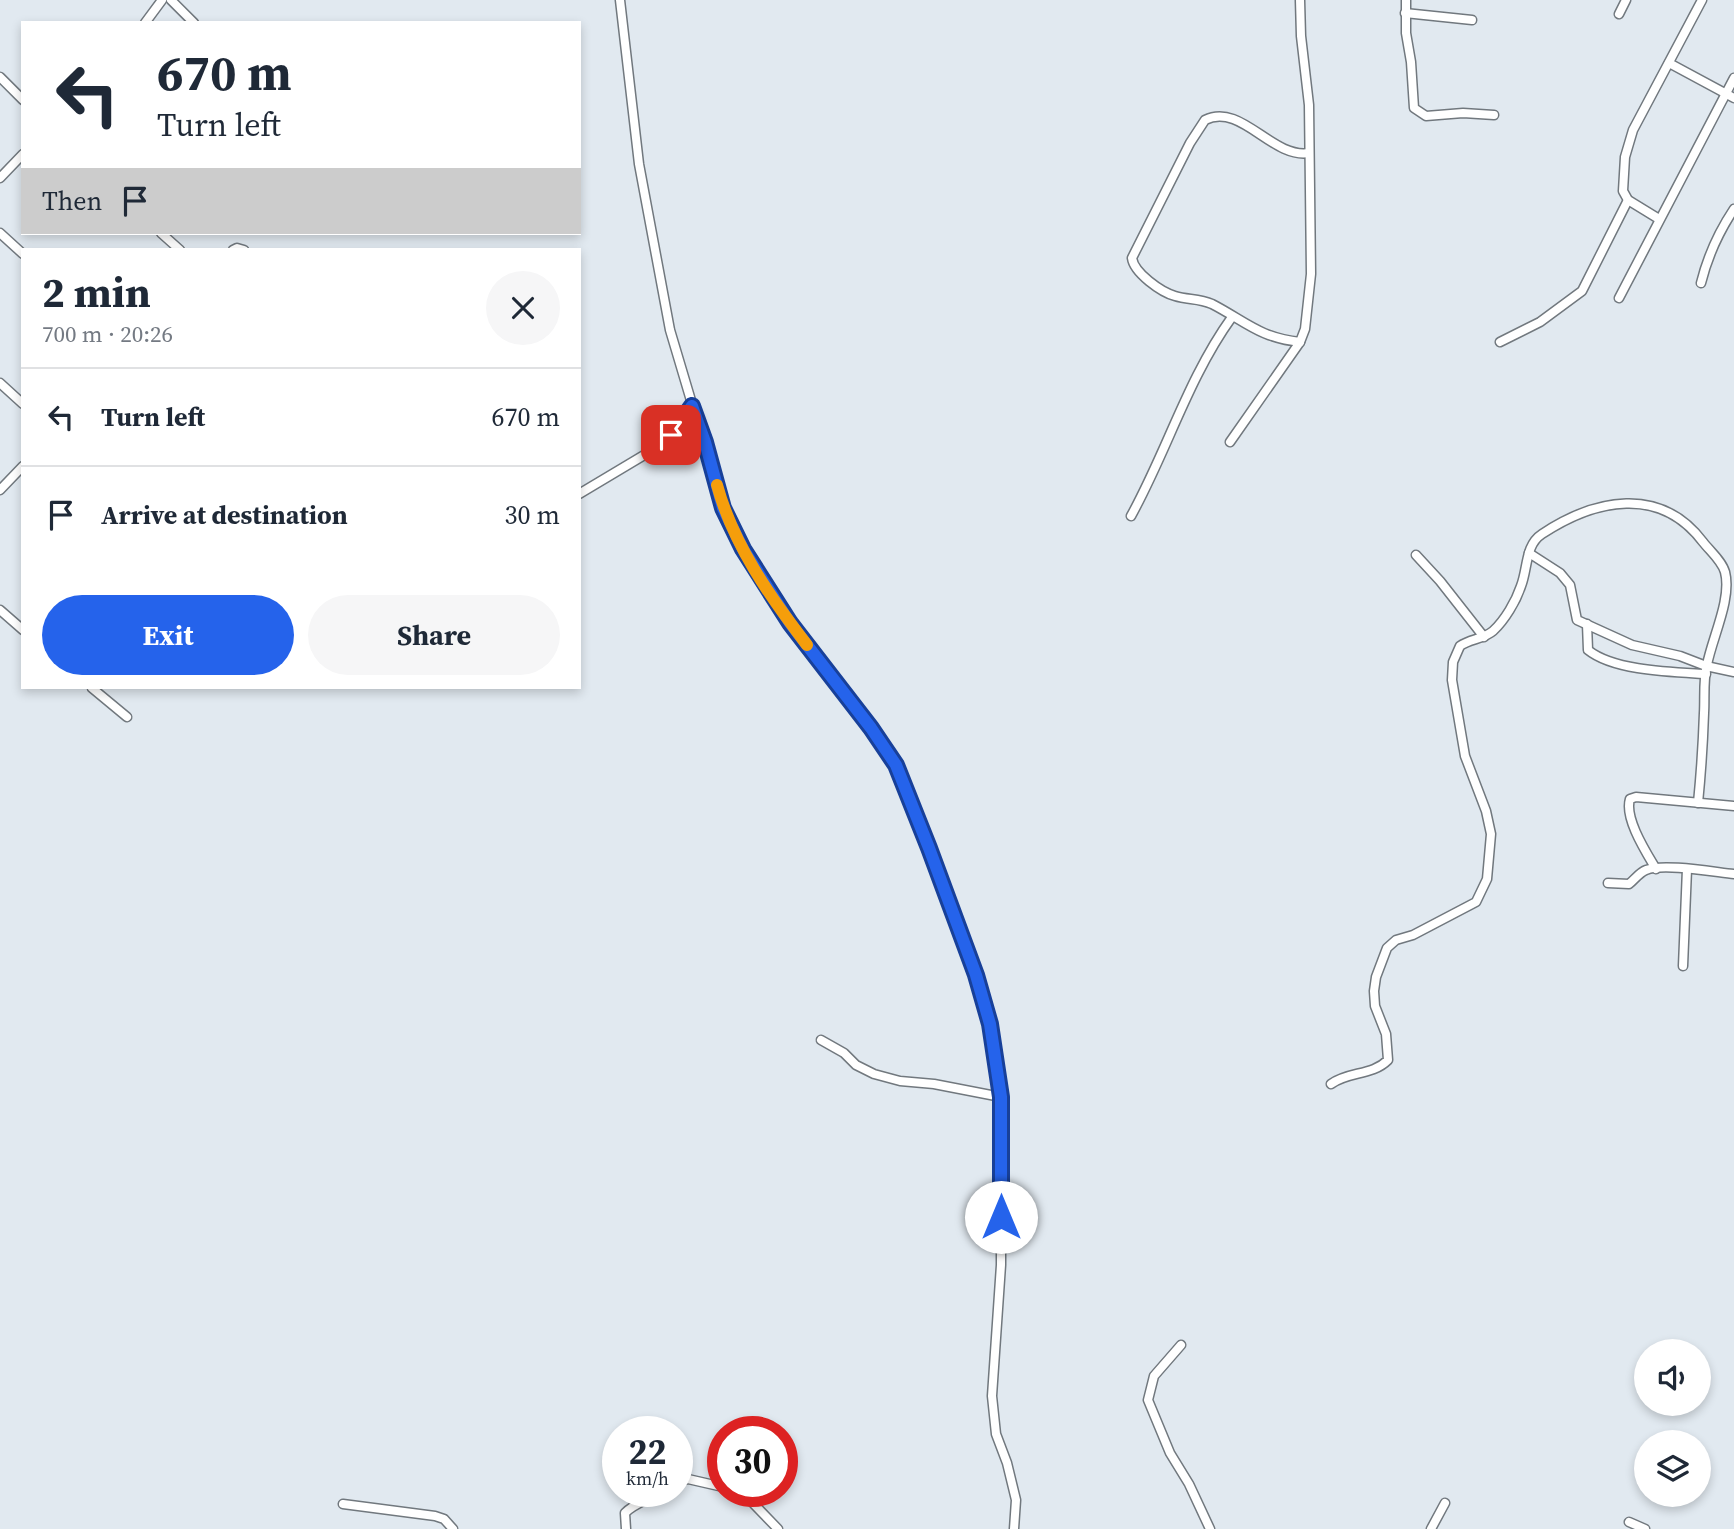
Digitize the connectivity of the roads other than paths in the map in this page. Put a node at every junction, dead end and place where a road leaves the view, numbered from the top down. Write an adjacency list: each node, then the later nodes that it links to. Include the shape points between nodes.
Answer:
1 (162, 0): 11 (street)
2 (171, 0): 12 (street)
3 (620, 0): 36 (street, via 639,164 670,330)
4 (1300, 0): 19 (street)
5 (1406, 0): 8 (street)
6 (1626, 0): 9 (street)
7 (1702, 0): 13 (street)
8 (1405, 13): 10 (street); 18 (street, via 1414,108 1426,116)
9 (1619, 14)
10 (1472, 20)
11 (146, 21)
12 (192, 21)
13 (1669, 63): 16 (street); 22 (street, via 1633,130 1623,191)
14 (0, 77): 17 (street)
15 (1734, 78): 16 (street)
16 (1730, 96): 24 (street)
17 (21, 98)
18 (1494, 115)
19 (1309, 153): 31 (street, via 1286,151 1231,119 1205,120 1189,142 1133,253 1133,264 1161,289 1200,300); 32 (street, via 1311,274 1306,329)
20 (21, 155): 21 (street)
21 (0, 178)
22 (1628, 200): 24 (street); 33 (street, via 1582,290 1540,322)
23 (1734, 209): 29 (street, via 1717,236)
24 (1659, 219): 30 (street)
25 (0, 233): 28 (street)
26 (163, 235): 27 (street)
27 (178, 248)
28 (21, 252)
29 (1701, 283)
30 (1619, 298)
31 (1232, 317): 32 (street, via 1268,336); 41 (street, via 1188,392 1151,481)
32 (1300, 342): 37 (street)
33 (1500, 342)
34 (0, 383): 35 (street)
35 (21, 402)
36 (692, 406): 40 (street, via 661,444); 61 (street, via 723,508 743,549 790,623 896,765 976,975 990,1024)
37 (1230, 442)
38 (21, 468): 39 (street)
39 (0, 491)
40 (581, 493)
41 (1131, 516)
42 (1529, 552): 45 (street, via 1570,585 1577,620); 47 (street, via 1514,603); 48 (street, via 1539,535 1618,503 1665,510 1682,520 1726,573)
43 (1416, 555): 47 (street)
44 (0, 610): 46 (street)
45 (1587, 624): 48 (street, via 1632,645 1680,656); 48 (street, via 1588,650 1604,659 1667,671)
46 (21, 628)
47 (1484, 637): 60 (street, via 1460,646 1452,680 1465,756 1491,834 1487,879 1476,902 1387,948 1374,991 1388,1060 1378,1069 1342,1076)
48 (1706, 670): 49 (street); 52 (street)
49 (1734, 673)
50 (93, 689): 51 (street)
51 (127, 717)
52 (1698, 803): 53 (street); 54 (street, via 1630,799 1637,833)
53 (1734, 806)
54 (1656, 869): 55 (street); 57 (street, via 1646,870 1629,884)
55 (1687, 869): 56 (street); 58 (street)
56 (1734, 874)
57 (1608, 883)
58 (1682, 967)
59 (821, 1040): 61 (street, via 874,1074)
60 (1331, 1084)
61 (1001, 1097): 71 (street, via 1001,1265 992,1396 996,1434 1016,1500)
62 (1181, 1345): 72 (street, via 1154,1376 1148,1400)
63 (1445, 1503): 73 (street)
64 (343, 1504): 68 (street, via 435,1516)
65 (632, 1507): 69 (street, via 625,1513)
66 (757, 1507): 70 (street)
67 (1629, 1522): 74 (street)
68 (453, 1529)
69 (626, 1529)
70 (778, 1529)
71 (1014, 1529)
72 (1210, 1529)
73 (1431, 1529)
74 (1645, 1529)

